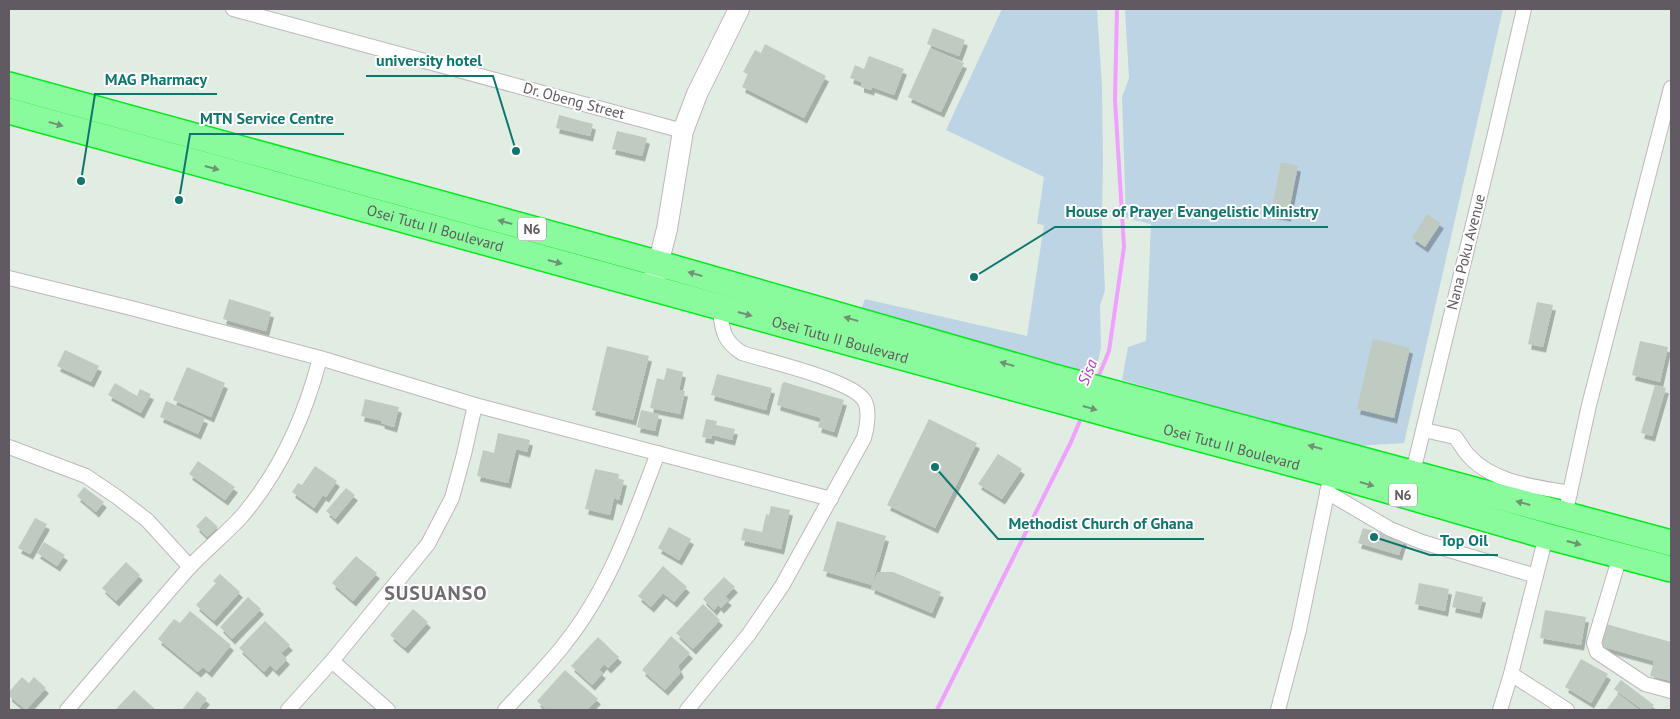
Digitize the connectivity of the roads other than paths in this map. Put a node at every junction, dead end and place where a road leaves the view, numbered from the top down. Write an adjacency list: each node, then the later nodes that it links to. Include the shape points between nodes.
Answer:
1 (233, 9): 4 (street, Dr. Obeng Street)
2 (1524, 9): 17 (street, Nana Poku Avenue)
3 (734, 10): 8 (street)
4 (252, 11): 8 (street, Dr. Obeng Street)
5 (9, 85): 9 (highway, Osei Tutu II Boulevard / N6, one-way to 5)
6 (1671, 88): 23 (street, via 1589,405)
7 (9, 110): 11 (highway, Osei Tutu II Boulevard / N6, one-way to 11)
8 (683, 131): 9 (street)
9 (660, 264): 11 (street); 14 (highway, Osei Tutu II Boulevard / N6, one-way to 9)
10 (9, 278): 13 (street)
11 (652, 288): 12 (highway, Osei Tutu II Boulevard / N6)
12 (719, 307): 14 (highway, Osei Tutu II Boulevard / N6, one-way to 14); 22 (street, via 724,334 730,345 742,353 826,378 854,390 865,401 868,426 864,438)
13 (320, 358): 15 (street); 27 (street, via 296,431 274,474 241,516)
14 (1050, 387): 16 (highway, Osei Tutu II Boulevard / N6)
15 (475, 405): 19 (street); 30 (street, via 452,498 428,544)
16 (1135, 410): 20 (highway, Osei Tutu II Boulevard / N6); 21 (highway, Osei Tutu II Boulevard / N6, one-way to 16)
17 (1424, 430): 21 (street, Nana Poku Avenue); 23 (street, via 1455,437 1483,468 1530,485)
18 (9, 446): 27 (street, via 86,476 118,497 147,520)
19 (658, 453): 22 (street); 36 (street, via 615,562 595,598 567,642)
20 (1329, 483): 21 (highway, Osei Tutu II Boulevard / N6, one-way to 21); 29 (street, via 1390,529 1422,542); 38 (street, via 1299,630)
21 (1410, 484): 23 (highway, Osei Tutu II Boulevard / N6, one-way to 21); 24 (highway, Osei Tutu II Boulevard / N6)
22 (831, 499): 37 (street, via 782,586 749,634)
23 (1568, 504): 25 (highway, Osei Tutu II Boulevard / N6)
24 (1546, 536): 26 (highway, Osei Tutu II Boulevard / N6, one-way to 26); 29 (street)
25 (1671, 544)
26 (1620, 556): 28 (highway, Osei Tutu II Boulevard / N6); 32 (street, via 1595,648 1645,684)
27 (190, 567): 33 (street)
28 (1671, 570)
29 (1536, 576): 31 (street)
30 (332, 661): 34 (street); 35 (street)
31 (1511, 674): 39 (street); 40 (street)
32 (1671, 691)
33 (67, 710)
34 (288, 710)
35 (388, 710)
36 (505, 710)
37 (686, 710)
38 (1278, 710)
39 (1500, 710)
40 (1567, 710)

